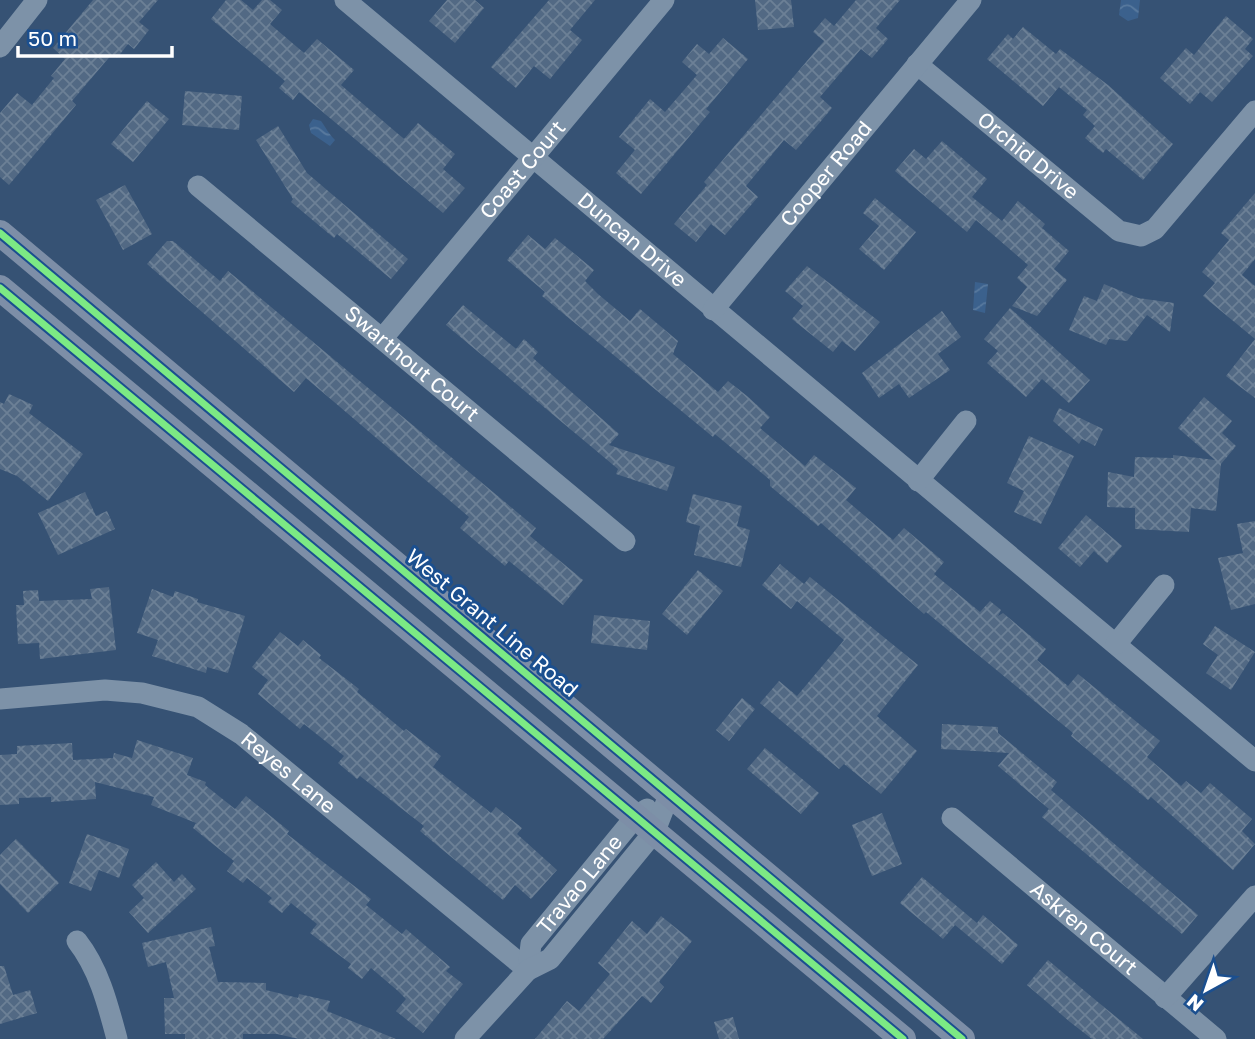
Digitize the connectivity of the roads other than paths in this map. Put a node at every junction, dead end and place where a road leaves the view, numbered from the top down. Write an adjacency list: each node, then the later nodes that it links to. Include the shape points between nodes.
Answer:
1 (37, 0): 5 (street)
2 (664, 0): 8 (street, Coast Court)
3 (971, 0): 6 (street, Cooper Road)
4 (351, 2): 8 (street, Duncan Drive)
5 (0, 47)
6 (917, 64): 7 (street, Orchid Drive, via 1119,231 1142,236 1156,229); 12 (street, Cooper Road)
7 (1255, 111)
8 (533, 159): 12 (street, Duncan Drive); 13 (street, Coast Court)
9 (198, 186): 13 (street, Swarthout Court)
10 (0, 233): 21 (main road, West Grant Line Road)
11 (0, 288): 23 (main road)
12 (713, 310): 15 (street, Duncan Drive)
13 (382, 339): 16 (street, Swarthout Court)
14 (966, 421): 15 (street)
15 (918, 481): 18 (street, Duncan Drive)
16 (625, 541)
17 (1164, 585): 18 (street)
18 (1116, 643): 20 (street, Duncan Drive)
19 (0, 699): 26 (street, Reyes Lane, via 104,690 142,693 198,707 241,734)
20 (1255, 761)
21 (668, 795): 23 (street, Travao Lane); 31 (main road, West Grant Line Road)
22 (952, 818): 27 (street, Askren Court)
23 (645, 824): 26 (street, Travao Lane, via 531,944); 30 (main road)
24 (1255, 896): 27 (street)
25 (77, 941): 28 (street, via 103,989)
26 (528, 970): 29 (street, Travao Lane)
27 (1165, 999): 32 (street, Askren Court)
28 (117, 1039)
29 (465, 1039)
30 (903, 1039)
31 (962, 1039)
32 (1216, 1039)

